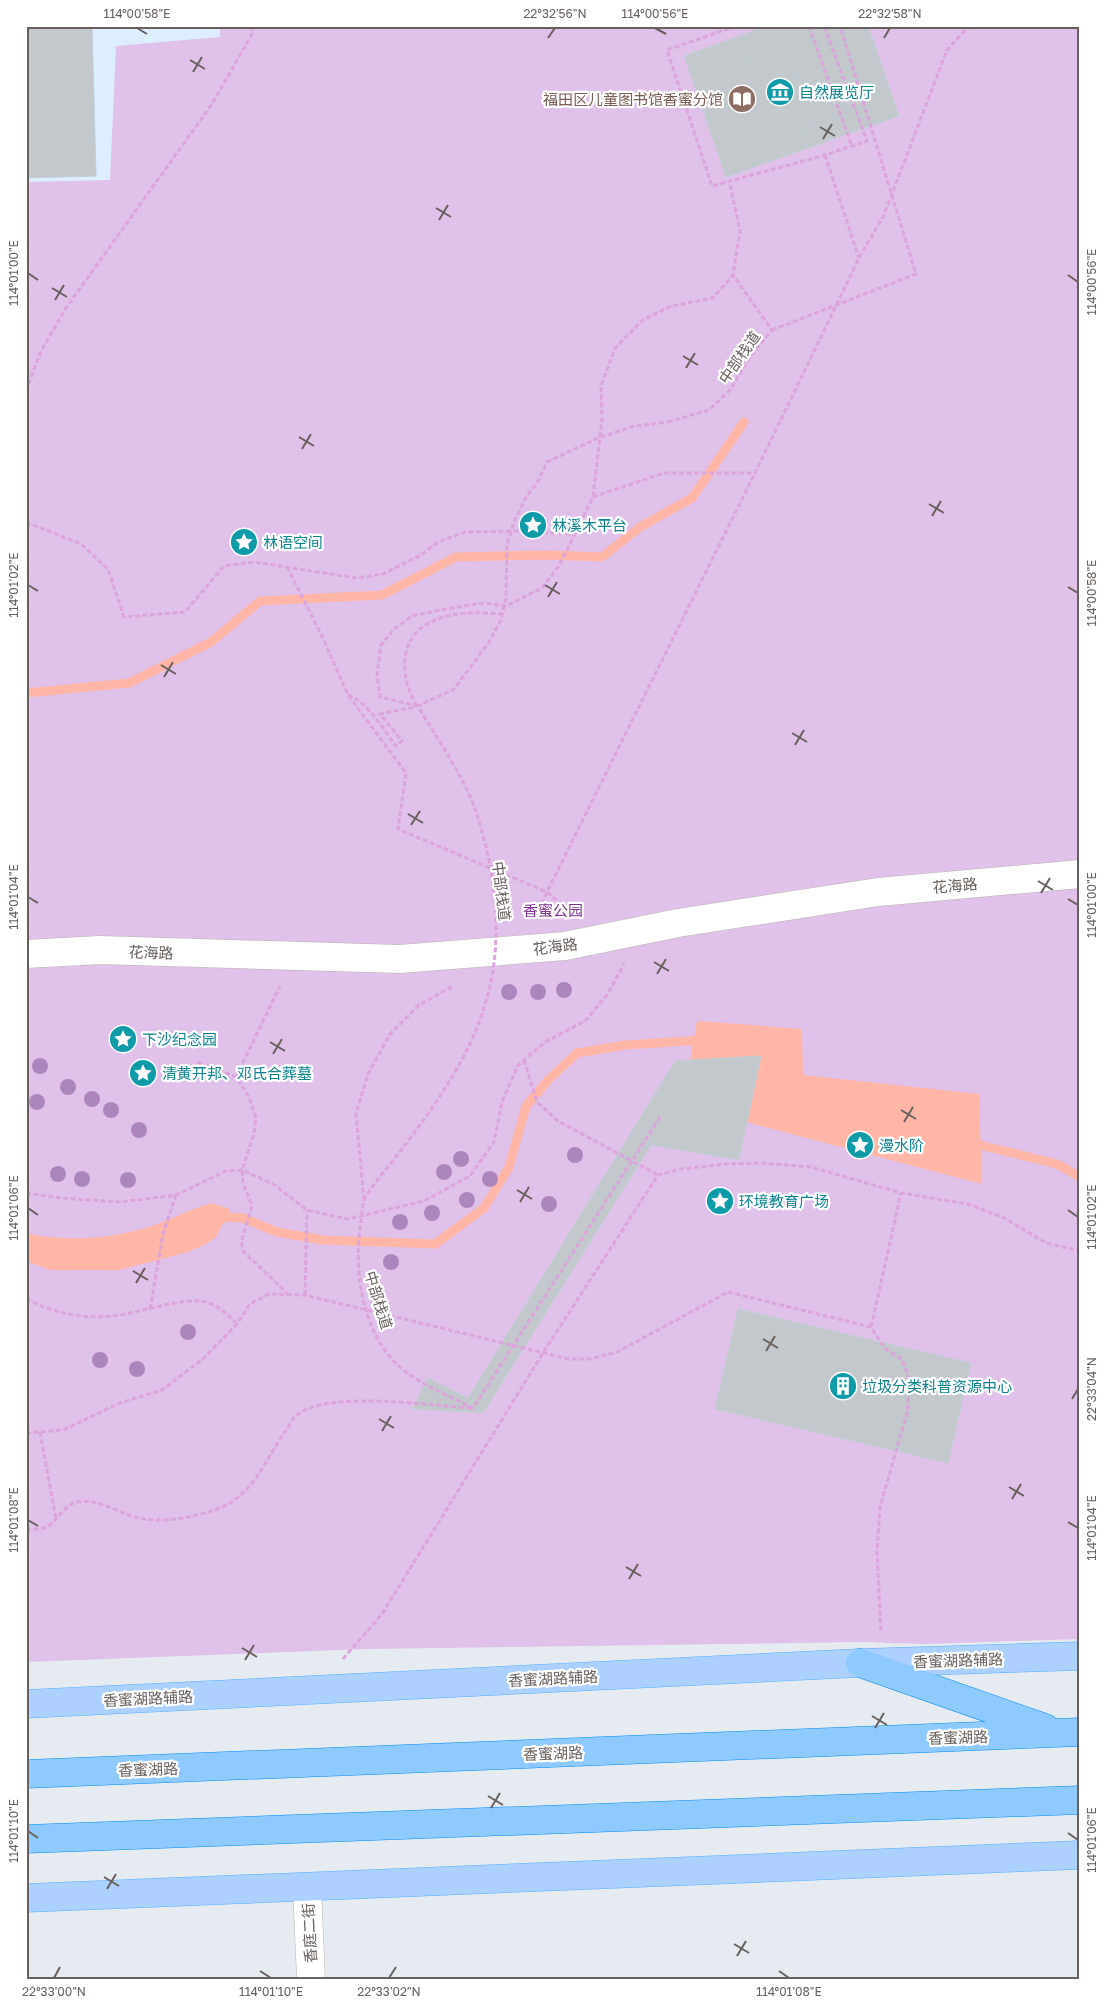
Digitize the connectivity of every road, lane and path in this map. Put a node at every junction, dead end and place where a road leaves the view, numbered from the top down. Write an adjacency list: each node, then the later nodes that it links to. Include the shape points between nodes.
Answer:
1 (253, 26): 13 (path, via 252,34 212,104 66,308 41,351)
2 (736, 26): 9 (path, via 667,50 712,186)
3 (809, 26): 7 (path)
4 (824, 26): 7 (path, via 866,141)
5 (840, 26): 12 (path, 中部栈道, bridge, via 916,274)
6 (969, 26): 10 (path, via 947,50 884,215)
7 (852, 147): 8 (path)
8 (825, 155): 9 (path); 10 (path)
9 (729, 180): 11 (path, via 740,231)
10 (859, 258): 14 (path)
11 (733, 275): 12 (path); 15 (path, via 713,298 670,306 643,320 615,348 601,386 602,419)
12 (772, 330): 19 (path, 中部栈道, bridge, via 750,357 730,390 708,410 668,422 634,426 598,438 547,462 526,497 507,544 506,598)
13 (26, 392)
14 (755, 473): 15 (path, via 664,473); 20 (path, via 547,892 398,828 406,773)
15 (593, 498): 17 (path)
16 (26, 522): 18 (path, via 81,544 108,569 124,617 185,612 224,566 254,562)
17 (576, 534): 18 (path, via 465,532 438,542 421,555 383,574 357,578); 21 (path, via 559,566 542,588 506,606 483,603 412,616 394,629 381,645 376,673 380,697)
18 (286, 567): 20 (path)
19 (502, 614): 21 (path, 中部栈道, bridge, via 480,656 454,689); 21 (path, 中部栈道, via 452,616 426,624 417,633 406,654 404,668 405,682)
20 (348, 695): 21 (path, via 368,709 396,746 402,741 380,714)
21 (418, 706): 38 (path, 中部栈道, bridge, via 474,808 497,915 494,963 490,988 476,1030 456,1073)
22 (1080, 874): 23 (street, 花海路, via 878,892)
23 (640, 931): 25 (street, 花海路, via 566,946 400,959); 29 (path, via 607,995 585,1021 545,1042)
24 (26, 954): 25 (street, 花海路, via 100,950)
25 (294, 956): 31 (path)
26 (496, 972): 27 (path)
27 (487, 974)
28 (460, 982): 38 (path, via 418,1005 390,1034 368,1074 356,1113)
29 (524, 1060): 34 (path, via 537,1102 558,1121); 39 (path, via 518,1065 502,1102 494,1142 470,1176 424,1201 348,1219)
30 (197, 1062): 31 (path)
31 (236, 1077): 33 (path, via 249,1097 256,1118)
32 (660, 1117): 48 (path, bridge)
33 (242, 1170): 37 (path, via 226,1171); 39 (path, via 273,1184); 42 (path, via 243,1183 252,1206 241,1242 244,1252)
34 (658, 1175): 36 (path, via 706,1165 761,1163 811,1167); 47 (path)
35 (26, 1193): 37 (path, via 121,1202)
36 (901, 1193): 40 (path, via 968,1204 1004,1218 1046,1243); 46 (path)
37 (176, 1195): 44 (path, via 163,1234)
38 (364, 1200): 48 (path, 中部栈道, bridge, via 356,1262 370,1319 381,1345 401,1368)
39 (307, 1210): 41 (path)
40 (1080, 1251)
41 (305, 1295): 42 (path); 47 (path)
42 (290, 1296): 45 (path, via 269,1294 250,1304)
43 (26, 1299): 44 (path, via 57,1313 81,1316 112,1316)
44 (150, 1309): 45 (path, via 205,1301 222,1309)
45 (237, 1324): 49 (path, via 204,1358 162,1390 120,1403 63,1430)
46 (871, 1328): 47 (path, via 728,1292 617,1352 590,1360); 54 (path, via 885,1349 902,1359 910,1381 908,1413 880,1507 877,1542 879,1615)
47 (543, 1353): 55 (path, via 382,1614)
48 (473, 1408): 51 (path, via 350,1401 324,1403 297,1414 261,1473 241,1497 217,1509 176,1520 136,1518 107,1505 77,1502 63,1510)
49 (40, 1432): 50 (path); 51 (path)
50 (26, 1433)
51 (56, 1519): 52 (path, via 47,1526)
52 (26, 1530)
53 (1080, 1656): 54 (main road, 香蜜湖路辅路)
54 (873, 1663): 55 (main road, 香蜜湖路辅路); 57 (highway)
55 (317, 1690): 56 (main road, 香蜜湖路辅路)
56 (26, 1704)
57 (1070, 1733): 58 (highway, 香蜜湖路)
58 (26, 1774)
59 (1080, 1800): 60 (highway)
60 (26, 1839)
61 (1080, 1855): 62 (main road)
62 (307, 1888): 63 (main road); 64 (street, 香庭二街)
63 (26, 1898)
64 (311, 1979)

